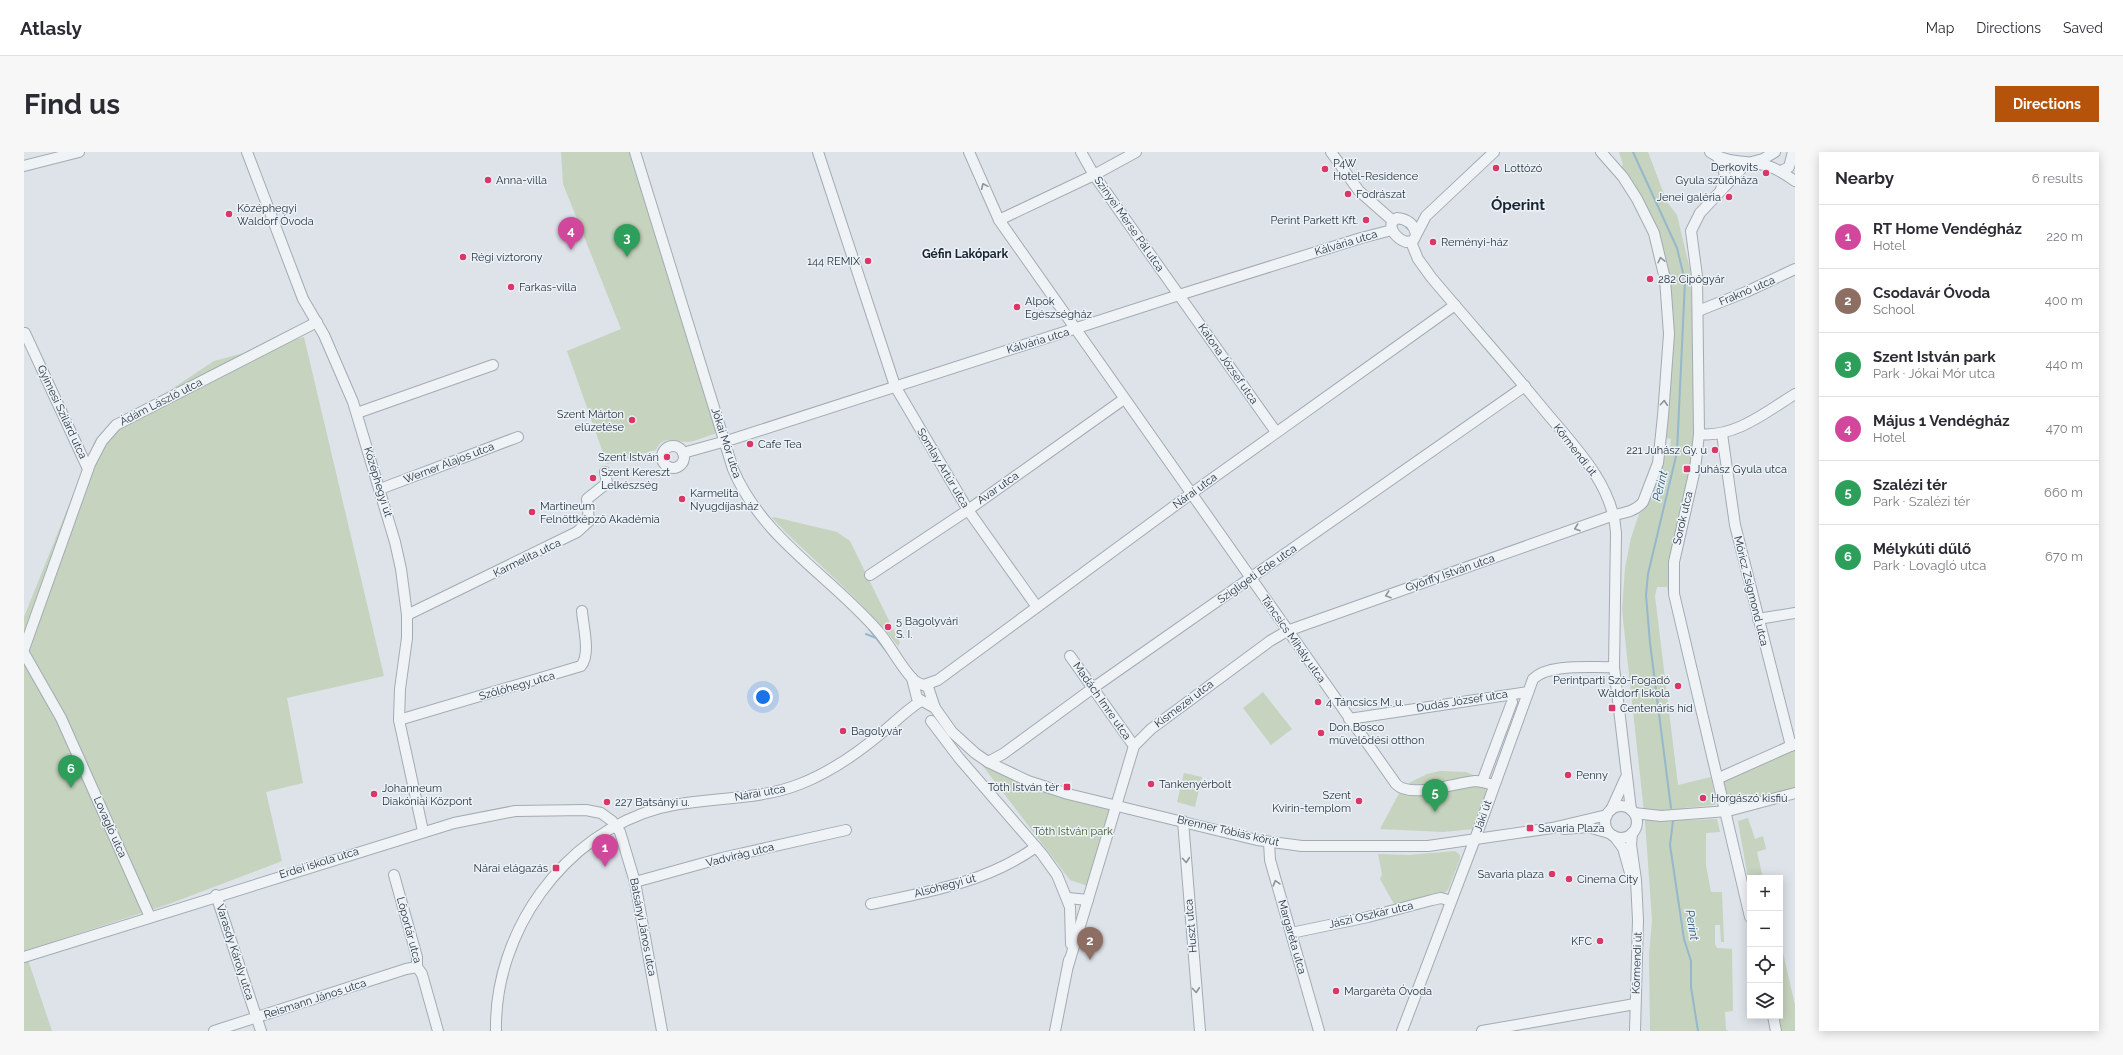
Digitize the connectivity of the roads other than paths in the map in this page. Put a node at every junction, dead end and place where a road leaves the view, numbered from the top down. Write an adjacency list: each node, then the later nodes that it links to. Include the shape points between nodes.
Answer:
1 (79, 152): 15 (street)
2 (247, 152): 30 (street, Középhegyi út, via 303,299)
3 (635, 152): 43 (street, Jókai Mór utca)
4 (818, 152): 34 (street, Somlay Artúr utca)
5 (969, 152): 22 (street, Táncsics Mihály utca, one-way to 5)
6 (1081, 152): 18 (street, Szinyei Merse Pál utca)
7 (1136, 152): 18 (street)
8 (1331, 152): 24 (street, via 1359,191)
9 (1494, 152): 21 (street)
10 (1601, 152): 50 (street, Győrffy István utca, one-way to 10, via 1639,507 1656,470 1669,334 1665,279 1654,233 1627,182)
11 (1774, 153): 14 (street); 16 (street, via 1770,160)
12 (1714, 154): 14 (street, via 1728,160); 20 (street, via 1724,169 1725,178)
13 (1790, 155): 16 (street, via 1789,167); 17 (street)
14 (1750, 163): 16 (street); 20 (street, via 1744,166)
15 (24, 166)
16 (1777, 170): 19 (street)
17 (1795, 172)
18 (1094, 175): 22 (street); 27 (street, Szinyei Merse Pál utca)
19 (1795, 181)
20 (1716, 197): 29 (street, Sorok utca, via 1695,220 1691,231 1696,265)
21 (1426, 216): 23 (street, via 1417,220); 25 (street)
22 (1000, 220): 31 (street, Táncsics Mihály utca)
23 (1407, 220): 24 (street, via 1397,218); 25 (street, Körmendi út, via 1413,225)
24 (1393, 225): 25 (street, via 1403,242); 27 (street, Kálvária utca, via 1361,238)
25 (1414, 238): 28 (street, Körmendi út, via 1424,267)
26 (1795, 269): 29 (street, Fraknó utca)
27 (1179, 295): 31 (street, Kálvária utca); 39 (street, Katona József utca)
28 (1455, 305): 35 (street, Körmendi út); 39 (street, Nárai utca)
29 (1698, 311): 40 (street, Sorok utca)
30 (316, 322): 38 (street, Középhegyi út, via 338,366); 45 (street, Ádám László utca, via 116,425 102,441)
31 (1077, 329): 34 (street, Kálvária utca); 37 (street, Táncsics Mihály utca)
32 (25, 333): 45 (street, Gyimesi Szilárd utca)
33 (492, 365): 38 (street)
34 (895, 386): 43 (street, Kálvária utca); 49 (street, Somlay Artúr utca)
35 (1525, 386): 50 (street, Körmendi út, via 1591,468); 52 (street, Szigligeti Ede utca)
36 (1795, 394): 41 (street, via 1739,428)
37 (1124, 399): 48 (street, Táncsics Mihály utca); 49 (street, Avar utca)
38 (356, 413): 47 (street, Középhegyi út)
39 (1276, 432): 48 (street, Nárai utca)
40 (1699, 434): 41 (street); 77 (street, Sorok utca, via 1695,468 1676,551 1673,579 1674,594)
41 (1722, 434): 57 (street, Móricz Zsigmond utca, via 1735,525)
42 (518, 437): 47 (street, Werner Alajos utca)
43 (725, 442): 44 (street, Kálvária utca); 63 (street, Jókai Mór utca, via 741,489 753,508 782,540 878,630)
44 (683, 453)
45 (88, 470): 59 (street, Ádám László utca)
46 (605, 472): 56 (street, Karmelita utca, via 607,483 587,499 589,521 577,532)
47 (380, 489): 56 (street, Középhegyi út, via 400,560)
48 (1192, 493): 52 (street, Táncsics Mihály utca); 53 (street, Nárai utca)
49 (968, 510): 51 (street, Avar utca); 53 (street, Somlay Artúr utca)
50 (1614, 515): 58 (street, Győrffy István utca, one-way to 58); 62 (street, Körmendi út)
51 (870, 575)
52 (1250, 579): 58 (street, Táncsics Mihály utca); 64 (street, Szigligeti Ede utca)
53 (1037, 607): 65 (street, Nárai utca)
54 (582, 611): 71 (street, Szőlőhegy utca, via 586,652 581,666)
55 (1795, 612): 57 (street)
56 (407, 615): 71 (street, Középhegyi út)
57 (1758, 619): 73 (street, Móricz Zsigmond utca)
58 (1287, 631): 70 (street, Táncsics Mihály utca); 74 (street, Kismezei utca, via 1265,644 1151,729)
59 (24, 649)
60 (24, 653): 105 (street, Lovagló utca, via 62,718)
61 (1070, 656): 64 (street, Madách Imre utca)
62 (1614, 667): 66 (street, Jáki út, via 1545,671 1533,679); 76 (street, Körmendi út)
63 (912, 678): 65 (street, Jókai Mór utca); 67 (street, Jókai Mór utca)
64 (1093, 688): 74 (street, Madách Imre utca); 75 (street, Szigligeti Ede utca, via 1003,754)
65 (927, 689): 67 (street, via 928,699); 67 (street, via 918,687); 69 (street, Brenner Tóbiás körút)
66 (1528, 692): 70 (street, Dudás József utca); 79 (street, Jáki út)
67 (918, 698): 69 (street, Brenner Tóbiás körút); 87 (street, Nárai utca, via 890,726 846,760 812,779 768,793 660,808)
68 (1512, 702): 78 (street)
69 (934, 708): 75 (street, Brenner Tóbiás körút, via 952,732)
70 (1349, 718): 78 (street, Táncsics Mihály utca, via 1401,790 1412,791)
71 (399, 720): 91 (street, Középhegyi út)
72 (931, 721): 95 (street, via 959,758)
73 (1793, 745): 77 (street)
74 (1134, 746): 81 (street, Kismezei utca)
75 (988, 762): 81 (street, Brenner Tóbiás körút, via 1047,788)
76 (1626, 776): 83 (street, Körmendi út, via 1618,798); 84 (street, Körmendi út)
77 (1719, 778): 82 (street, Sorok utca)
78 (1482, 782): 79 (street)
79 (1494, 785): 93 (street, Jáki út)
80 (1795, 793): 82 (street, via 1749,807)
81 (1117, 805): 86 (street, Brenner Tóbiás körút); 101 (street, Kismezei utca)
82 (1724, 811): 85 (street); 104 (street, Sorok utca)
83 (1609, 812): 84 (street, via 1620,806); 88 (street, Brenner Tóbiás körút); 92 (street, via 1605,823)
84 (1632, 812): 85 (street); 89 (street)
85 (1655, 816): 89 (street)
86 (1183, 821): 94 (street, Brenner Tóbiás körút); 119 (street, Huszt utca, one-way to 119)
87 (616, 826): 91 (street, Erdei iskola utca, via 608,816 595,810 534,811 474,818); 97 (street, Batsányi János utca); 116 (street, Nárai utca, via 582,848 561,869 523,920 504,968 496,1006)
88 (1552, 828): 92 (street, Brenner Tóbiás körút, via 1597,828); 93 (street, Brenner Tóbiás körút)
89 (1634, 829): 92 (street, via 1622,838); 99 (street, Körmendi út, via 1631,845)
90 (846, 830): 97 (street, Vadvirág utca, via 722,858)
91 (423, 831): 98 (street, Erdei iskola utca)
92 (1612, 835): 99 (street, Körmendi út, via 1623,848)
93 (1474, 840): 94 (street, Brenner Tóbiás körút, via 1394,847 1302,846); 102 (street, Jáki út)
94 (1269, 842): 106 (street, Margaréta utca, one-way to 94, via 1270,860)
95 (1036, 847): 100 (street, via 1057,875); 103 (street, Alsóhegyi út, via 1017,860 969,881)
96 (394, 875): 109 (street, Lőportár utca, via 417,957)
97 (634, 882): 117 (street, Batsányi János utca)
98 (216, 896): 105 (street, Erdei iskola utca); 111 (street, Varasdy Károly utca)
99 (1636, 896): 110 (street, Körmendi út, via 1638,920)
100 (1068, 898): 101 (street); 108 (street, via 1071,924)
101 (1088, 900): 108 (street, Kismezei utca)
102 (1451, 901): 106 (street, Jászi Oszkár utca, via 1441,898); 121 (street, Jáki út)
103 (871, 904)
104 (1748, 911)
105 (150, 917): 107 (street, Erdei iskola utca)
106 (1291, 933): 120 (street, Margaréta utca)
107 (24, 957)
108 (1068, 966): 118 (street)
109 (416, 967): 111 (street, Reismann János utca); 115 (street, Lőportár utca, via 422,974)
110 (1635, 1004): 122 (street); 123 (street, Körmendi út)
111 (257, 1018): 113 (street, Reismann János utca); 114 (street, Varasdy Károly utca)
112 (1774, 1019): 124 (street)
113 (214, 1031)
114 (261, 1031)
115 (438, 1031)
116 (496, 1031)
117 (662, 1031)
118 (1055, 1031)
119 (1200, 1031)
120 (1319, 1031)
121 (1402, 1031)
122 (1482, 1031)
123 (1635, 1031)
124 (1776, 1031)

